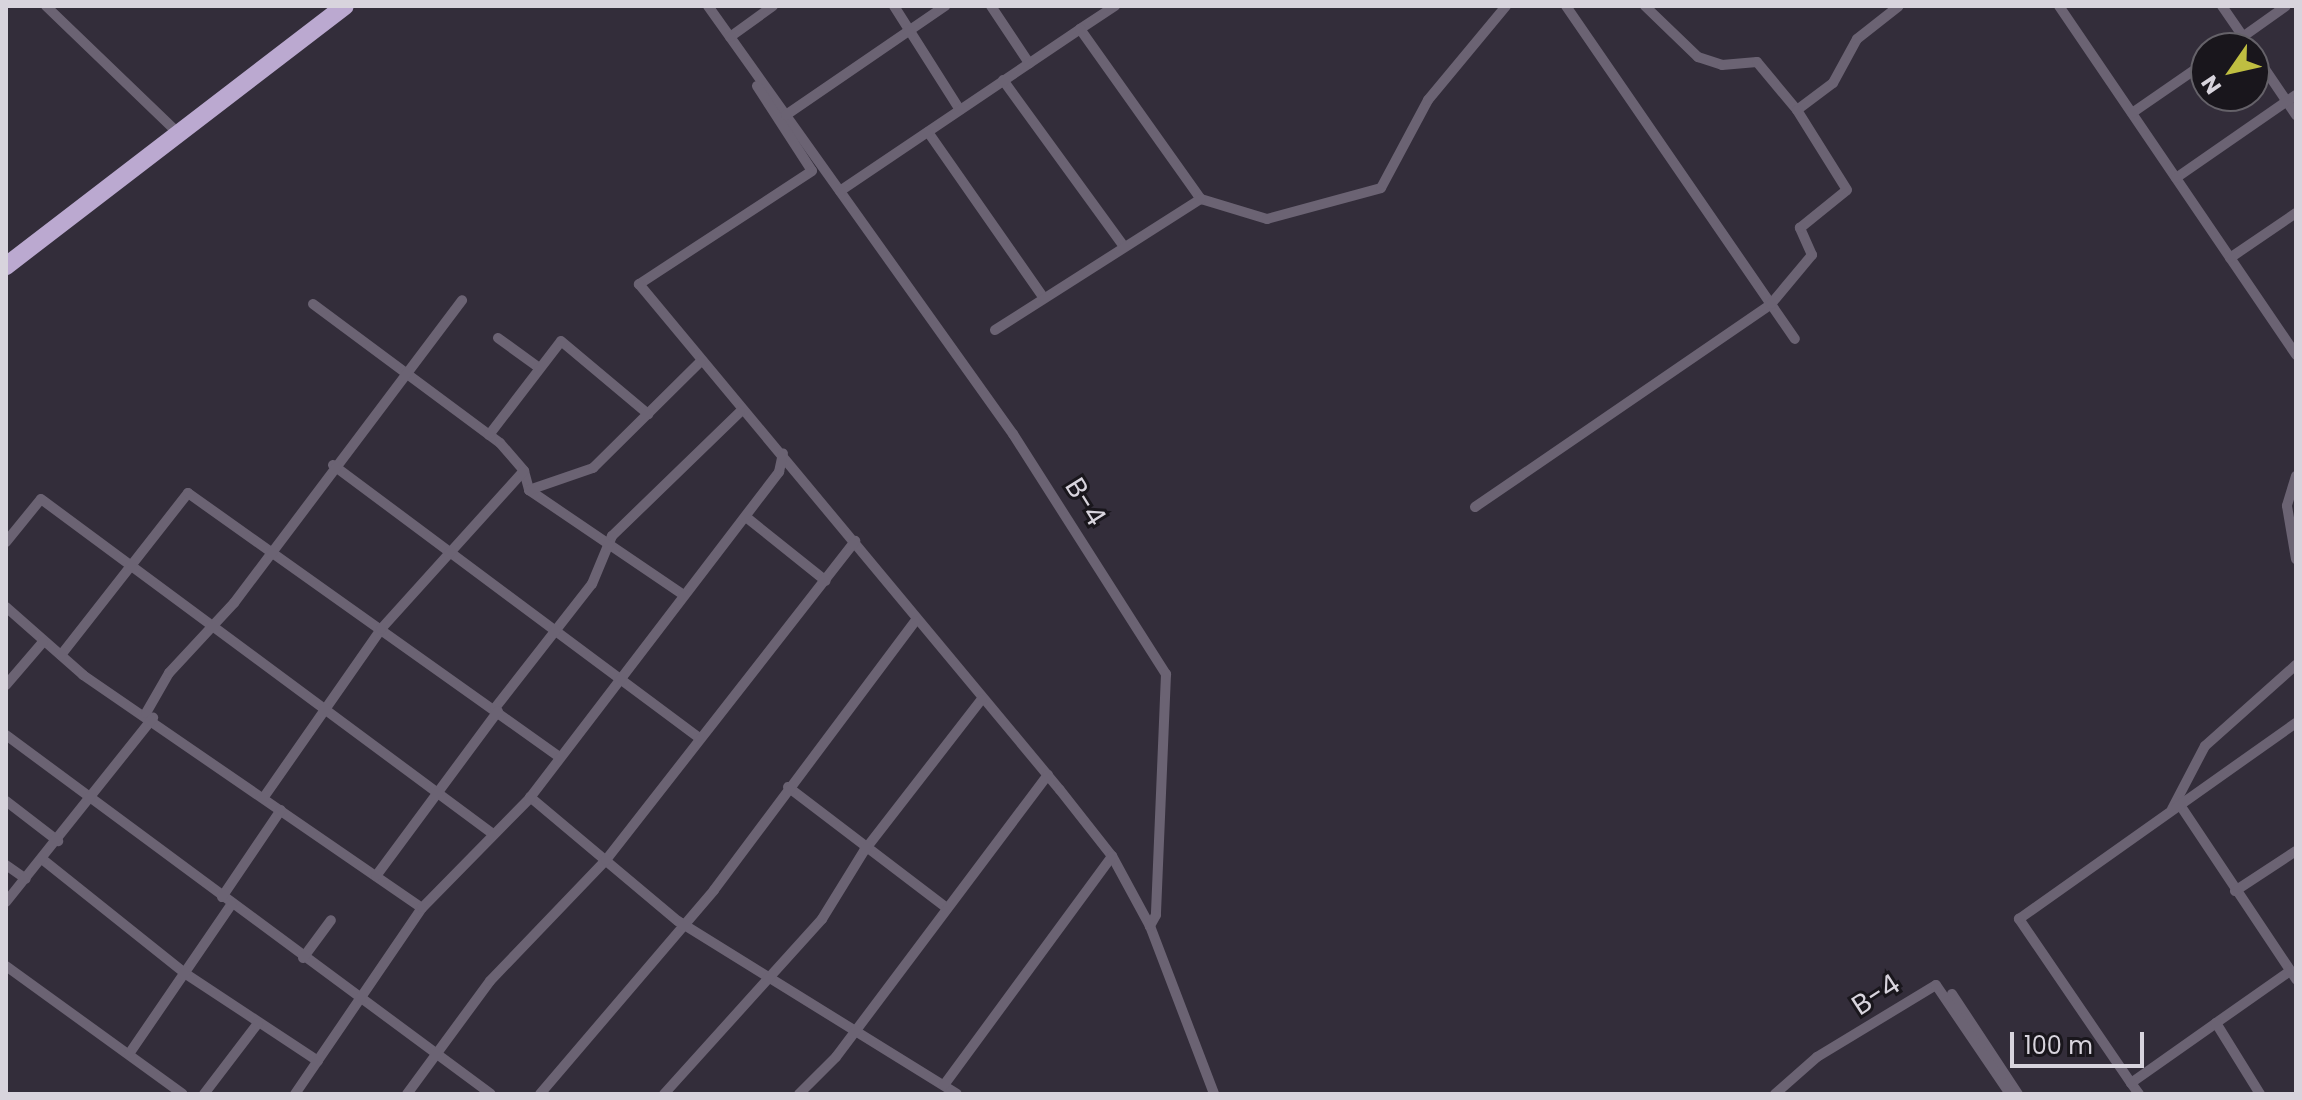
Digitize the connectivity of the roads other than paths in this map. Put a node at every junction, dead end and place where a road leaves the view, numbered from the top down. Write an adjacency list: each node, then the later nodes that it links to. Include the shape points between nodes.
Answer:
1 (46, 6): 32 (street)
2 (345, 6): 32 (highway)
3 (707, 6): 20 (street, B-4); 48 (street, via 812,171 639,284)
4 (773, 6): 20 (street)
5 (894, 6): 17 (street)
6 (945, 6): 17 (street)
7 (991, 6): 21 (street)
8 (1115, 6): 16 (street)
9 (1506, 6): 35 (street, via 1428,100 1381,188 1267,219)
10 (1566, 6): 43 (street)
11 (1645, 6): 27 (street, via 1698,57 1722,65 1757,62)
12 (1899, 6): 27 (street, via 1857,39 1833,83)
13 (2059, 6): 28 (street)
14 (2222, 6): 18 (street)
15 (2286, 6): 19 (street)
16 (1080, 29): 21 (street); 35 (street)
17 (908, 30): 26 (street); 29 (street)
18 (2240, 32)
19 (2250, 32)
20 (730, 37): 29 (street, B-4)
21 (1029, 63): 24 (street)
22 (2270, 72): 25 (street)
23 (2190, 73): 28 (street)
24 (1003, 80): 26 (street); 37 (street)
25 (2292, 98): 30 (street); 33 (street)
26 (960, 110): 31 (street)
27 (1797, 110): 43 (street, via 1847,190 1800,228 1812,255)
28 (2132, 113): 33 (street)
29 (786, 115): 34 (street, B-4)
30 (2296, 115)
31 (928, 132): 34 (street); 40 (street)
32 (178, 133): 39 (highway)
33 (2176, 178): 38 (street)
34 (840, 191): 115 (street, B-4, via 1013,434 1166,674 1156,915)
35 (1201, 199): 37 (street)
36 (2296, 213): 38 (street)
37 (1122, 244): 40 (street)
38 (2230, 258): 47 (street)
39 (6, 266)
40 (1043, 297): 44 (street)
41 (462, 300): 50 (street)
42 (313, 304): 50 (street)
43 (1771, 304): 46 (street); 59 (street)
44 (995, 330)
45 (498, 338): 49 (street)
46 (1795, 339)
47 (2296, 355)
48 (700, 362): 51 (street); 52 (street)
49 (538, 367): 52 (street, via 561,341); 53 (street)
50 (403, 370): 53 (street); 55 (street)
51 (740, 412): 54 (street); 63 (street, via 643,501)
52 (648, 414): 58 (street, via 593,468)
53 (489, 435): 56 (street)
54 (783, 453): 60 (street, via 779,472); 61 (street)
55 (333, 465): 64 (street); 65 (street)
56 (524, 471): 58 (street); 65 (street)
57 (2296, 476): 66 (street, via 2287,506)
58 (529, 490): 63 (street)
59 (1475, 507)
60 (746, 517): 68 (street); 69 (street)
61 (855, 541): 68 (street); 71 (street)
62 (6, 542): 67 (street, via 41,499)
63 (609, 548): 69 (street); 73 (street)
64 (270, 549): 67 (street, via 188,493); 72 (street, via 234,603); 74 (street)
65 (445, 554): 73 (street); 74 (street)
66 (2296, 559)
67 (129, 564): 72 (street); 76 (street)
68 (826, 581): 86 (street)
69 (682, 594): 78 (street)
70 (6, 607): 75 (street)
71 (915, 621): 80 (street); 89 (street)
72 (206, 625): 82 (street); 83 (street)
73 (558, 628): 78 (street); 81 (street)
74 (381, 629): 81 (street); 82 (street)
75 (43, 642): 76 (street); 79 (street)
76 (61, 655): 83 (street)
77 (2296, 665): 101 (street, via 2205,746 2179,804)
78 (619, 675): 86 (street); 87 (street)
79 (6, 685)
80 (982, 699): 88 (street); 99 (street)
81 (497, 710): 87 (street); 91 (street)
82 (321, 713): 91 (street); 92 (street)
83 (150, 716): 90 (street); 92 (street)
84 (2296, 723): 95 (street)
85 (6, 735): 90 (street)
86 (697, 736): 104 (street)
87 (559, 757): 93 (street)
88 (1048, 775): 102 (street); 112 (street)
89 (788, 787): 99 (street); 114 (street)
90 (93, 793): 98 (street); 109 (street)
91 (435, 795): 97 (street); 106 (street)
92 (264, 797): 96 (street)
93 (530, 797): 97 (street); 104 (street)
94 (6, 801): 98 (street)
95 (2182, 808): 101 (street); 108 (street)
96 (281, 810): 106 (street); 109 (street)
97 (493, 834): 111 (street)
98 (58, 841): 103 (street)
99 (864, 851): 112 (street); 120 (street)
100 (2296, 851): 108 (street)
101 (2112, 854): 129 (street, via 2019,919 2042,962)
102 (1112, 856): 115 (street); 130 (street)
103 (42, 859): 107 (street); 118 (street)
104 (604, 862): 114 (street); 127 (street, via 490,981)
105 (6, 865): 107 (street)
106 (376, 876): 111 (street)
107 (26, 879): 110 (street)
108 (2235, 891): 119 (street)
109 (226, 901): 116 (street); 118 (street)
110 (6, 902)
111 (422, 908): 122 (street)
112 (947, 908): 125 (street)
113 (331, 920): 116 (street)
114 (685, 924): 120 (street); 136 (street)
115 (1150, 926): 140 (street)
116 (303, 958): 122 (street)
117 (6, 966): 126 (street)
118 (186, 974): 123 (street); 126 (street)
119 (2293, 975): 124 (street)
120 (770, 983): 125 (street); 137 (street)
121 (1952, 994): 143 (street)
122 (359, 1002): 127 (street); 128 (street)
123 (258, 1023): 128 (street); 132 (street)
124 (2216, 1023): 129 (street); 145 (street)
125 (857, 1030): 130 (street); 138 (street)
126 (129, 1054): 131 (street)
127 (434, 1054): 134 (street); 135 (street)
128 (318, 1061): 133 (street)
129 (2131, 1083): 144 (street)
130 (944, 1085): 139 (street)
131 (183, 1094)
132 (204, 1094)
133 (295, 1094)
134 (407, 1094)
135 (491, 1094)
136 (540, 1094)
137 (664, 1094)
138 (799, 1094)
139 (957, 1094)
140 (1214, 1094)
141 (1775, 1094): 142 (street, B-4, via 1817,1057 1936,985)
142 (2010, 1094)
143 (2018, 1094)
144 (2139, 1094)
145 (2260, 1094)

